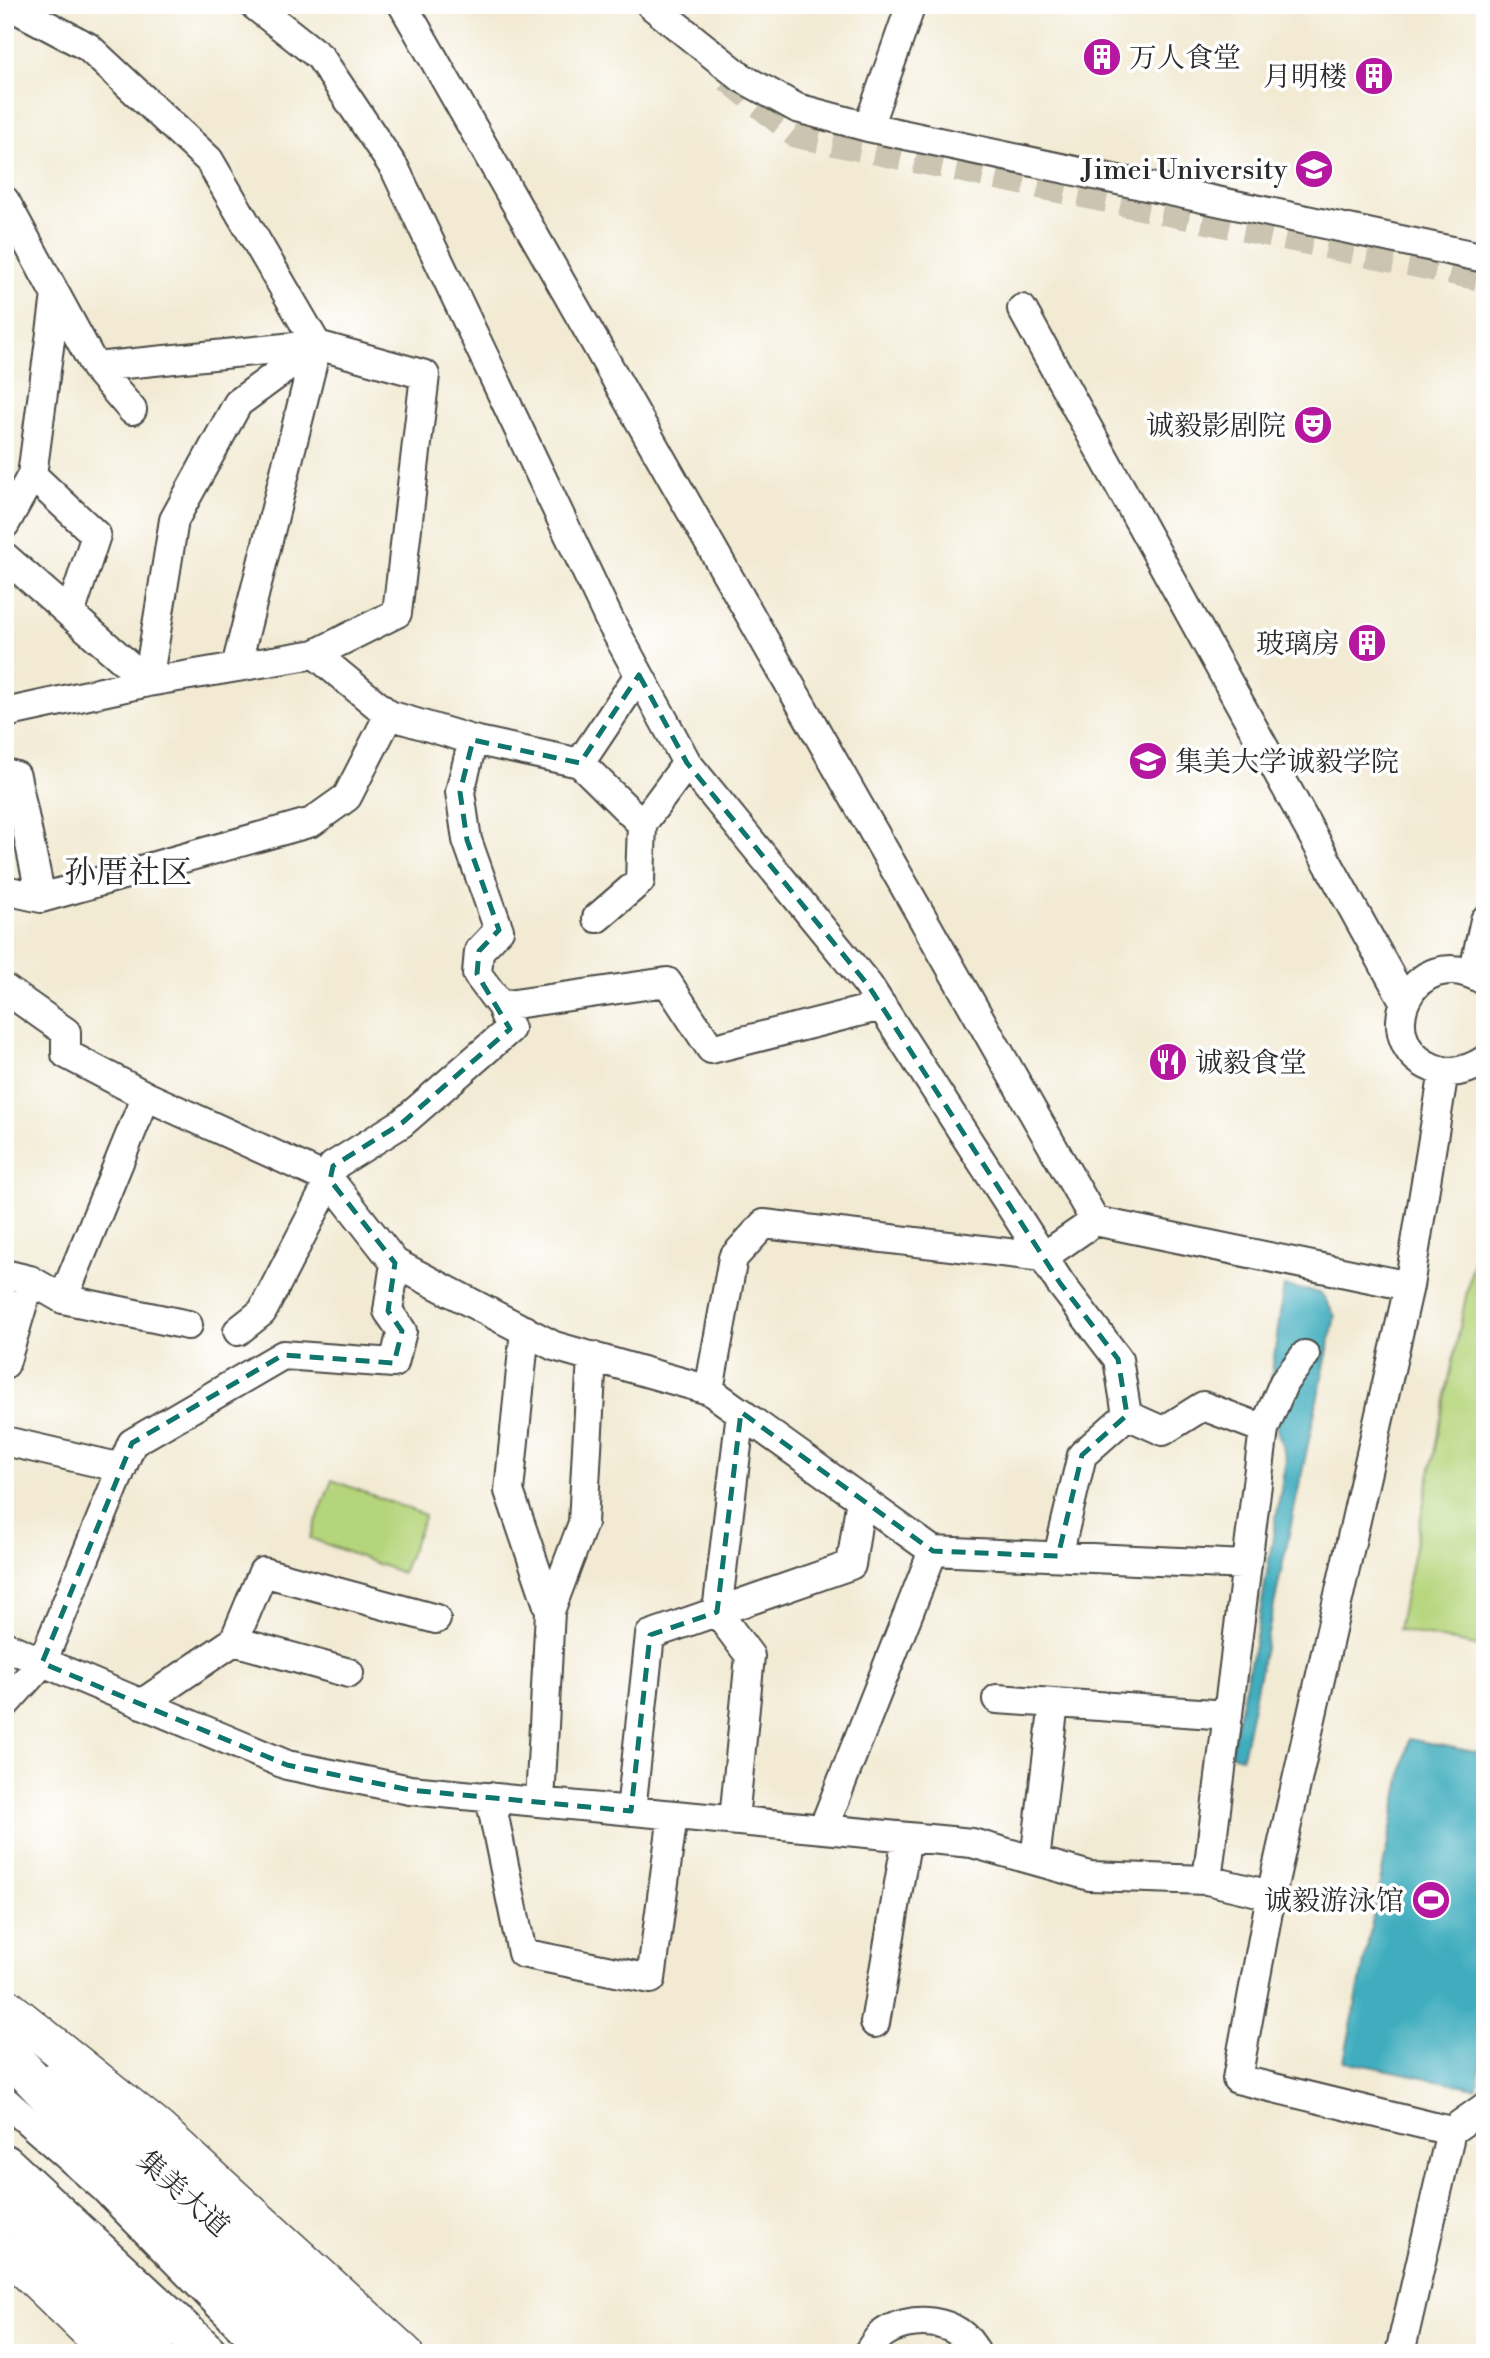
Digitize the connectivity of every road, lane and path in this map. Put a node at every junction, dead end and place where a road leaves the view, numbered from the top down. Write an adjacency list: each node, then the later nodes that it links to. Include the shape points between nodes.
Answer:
1 (9, 5): 11 (street, via 88,47 209,160)
2 (254, 5): 20 (street, via 320,57 395,169)
3 (403, 5): 42 (street)
4 (651, 5): 6 (street, via 742,78 797,108)
5 (911, 5): 6 (street)
6 (868, 127): 8 (street)
7 (5, 201): 9 (street)
8 (1485, 258)
9 (57, 295): 12 (street); 14 (street)
10 (1022, 309): 35 (street)
11 (317, 345): 12 (street); 18 (street, via 425,375 397,613); 19 (street); 21 (street, via 238,402 174,520)
12 (95, 367): 13 (street)
13 (132, 410)
14 (33, 475): 15 (street); 17 (street, via 96,535)
15 (5, 524)
16 (5, 557): 17 (street)
17 (70, 614): 21 (street)
18 (315, 654): 19 (street); 23 (street)
19 (236, 667): 21 (street)
20 (639, 675): 25 (street); 26 (street)
21 (148, 682): 22 (street)
22 (5, 713)
23 (389, 715): 24 (street); 30 (street, via 347,797 312,822)
24 (473, 740): 25 (street); 36 (street, via 461,804 467,840 499,930 479,951 477,974)
25 (580, 763): 28 (street)
26 (687, 763): 28 (street); 37 (street)
27 (5, 773): 30 (street, via 16,775)
28 (642, 824): 31 (street, via 640,881)
29 (5, 890): 30 (street)
30 (41, 898)
31 (597, 918)
32 (1485, 920): 33 (street)
33 (1479, 978): 35 (street, via 1440,970 1413,987)
34 (5, 989): 40 (street, via 66,1032 66,1054)
35 (1404, 1002): 39 (street, via 1402,1032 1407,1046 1430,1067)
36 (501, 1006): 37 (street, via 667,982 712,1049); 41 (street, via 510,1029 402,1123 333,1166)
37 (881, 1006): 43 (street)
38 (1485, 1060): 39 (street, via 1461,1071)
39 (1444, 1071): 46 (street)
40 (146, 1096): 41 (street); 47 (street)
41 (330, 1180): 44 (street); 50 (street, via 262,1312)
42 (1095, 1222): 43 (street); 46 (street)
43 (1043, 1257): 54 (street, via 764,1224 733,1258); 56 (street, via 1118,1359)
44 (396, 1263): 49 (street); 59 (street, via 388,1311 402,1331 394,1363 283,1355 132,1443)
45 (18, 1277): 47 (street); 53 (street)
46 (1409, 1286): 85 (street)
47 (63, 1298): 48 (street)
48 (188, 1325)
49 (525, 1330): 52 (street, via 554,1346); 64 (street, via 509,1491)
50 (238, 1331)
51 (1304, 1355): 57 (street, via 1284,1382)
52 (592, 1356): 54 (street); 64 (street, via 583,1522)
53 (5, 1364)
54 (709, 1390): 55 (street)
55 (741, 1412): 60 (street); 65 (street)
56 (1127, 1415): 57 (street, via 1163,1431 1203,1406); 62 (street, via 1082,1455)
57 (1264, 1429): 63 (street)
58 (5, 1441): 59 (street)
59 (122, 1468): 69 (street)
60 (861, 1499): 61 (street); 65 (street, via 851,1565)
61 (933, 1551): 62 (street); 81 (street)
62 (1058, 1556): 63 (street)
63 (1247, 1565): 75 (street)
64 (550, 1611): 77 (street)
65 (717, 1612): 78 (street, via 650,1635); 80 (street, via 750,1656)
66 (436, 1619): 67 (street, via 263,1572)
67 (234, 1641): 70 (street); 74 (street)
68 (5, 1646): 69 (street)
69 (43, 1663): 73 (street); 74 (street)
70 (349, 1673)
71 (997, 1699): 72 (street)
72 (1054, 1703): 75 (street); 83 (street)
73 (5, 1704)
74 (141, 1704): 76 (street, via 287,1765 410,1790)
75 (1228, 1714): 84 (street)
76 (490, 1797): 77 (street); 79 (street, via 522,1954 651,1979)
77 (540, 1802): 78 (street)
78 (631, 1811): 79 (street)
79 (673, 1815): 80 (street)
80 (734, 1820): 81 (street)
81 (823, 1829): 82 (street)
82 (907, 1837): 83 (street, via 972,1843); 87 (street)
83 (1035, 1860): 84 (street, via 1090,1876)
84 (1207, 1880): 85 (street)
85 (1271, 1895): 92 (street, via 1237,2079)
86 (5, 2006): 101 (main road, via 158,2129)
87 (875, 2023)
88 (5, 2044): 100 (main road, 集美大道, via 163,2171)
89 (5, 2050): 99 (highway, via 150,2203)
90 (5, 2101): 98 (street, via 104,2188)
91 (1485, 2106): 92 (street)
92 (1451, 2131): 104 (street)
93 (5, 2164): 96 (highway)
94 (5, 2194): 96 (main road, via 54,2255)
95 (5, 2250): 97 (main road)
96 (183, 2346)
97 (112, 2353)
98 (266, 2353)
99 (306, 2353)
100 (354, 2353)
101 (404, 2353)
102 (867, 2353): 103 (street, via 880,2336 903,2323 929,2321 955,2330)
103 (976, 2353)
104 (1400, 2353)

